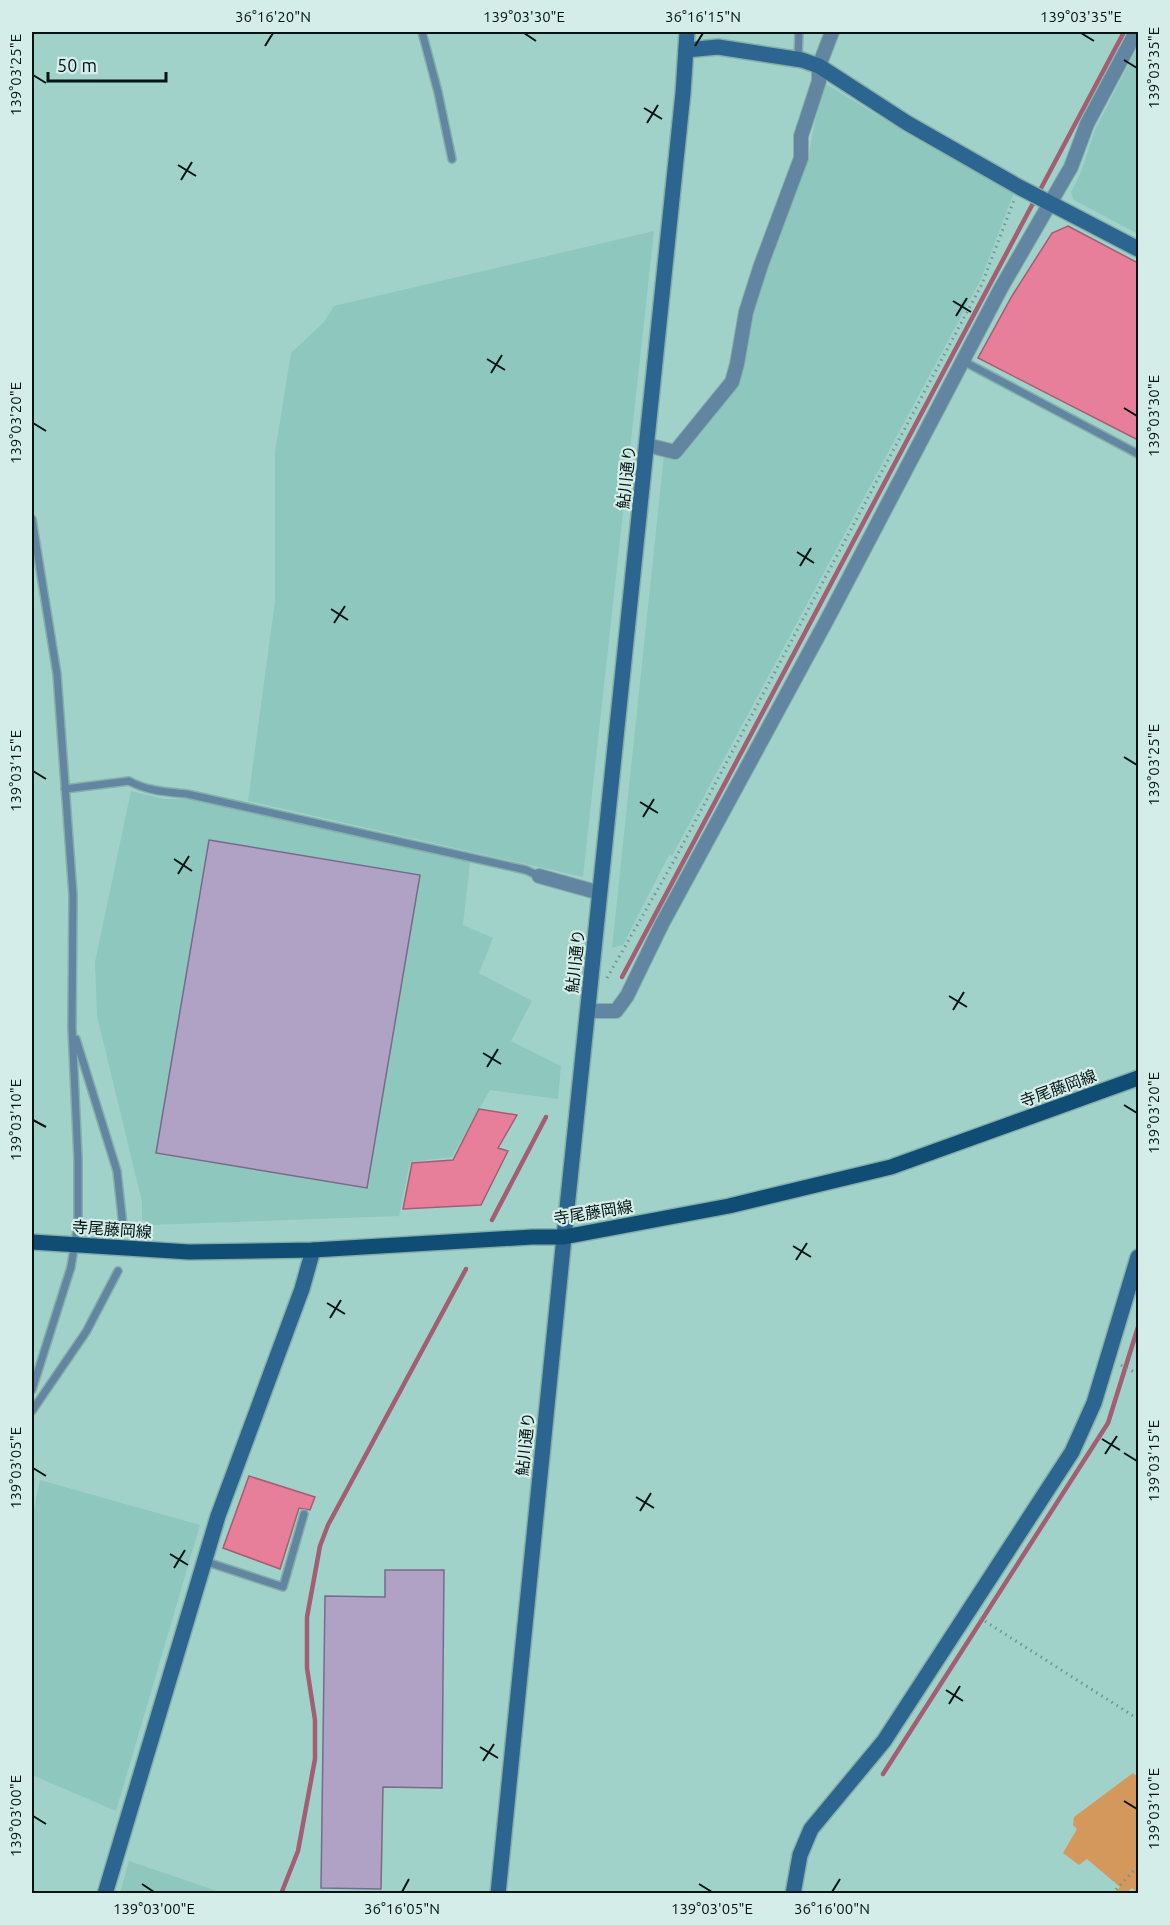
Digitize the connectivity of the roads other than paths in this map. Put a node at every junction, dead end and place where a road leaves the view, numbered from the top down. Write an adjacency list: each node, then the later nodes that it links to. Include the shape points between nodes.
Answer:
1 (422, 32): 9 (lane)
2 (687, 32): 6 (street, 鮎川通り)
3 (799, 32): 7 (lane)
4 (832, 32): 8 (street)
5 (1136, 32): 10 (street, via 1087,124 1071,166)
6 (686, 50): 7 (street, via 718,47); 13 (street, 鮎川通り)
7 (798, 59): 8 (street)
8 (819, 66): 10 (street, via 907,123); 13 (street, via 819,81 801,136 801,158 746,312 732,382 675,452)
9 (452, 159)
10 (1047, 201): 11 (street); 12 (street)
11 (1138, 249)
12 (963, 361): 14 (lane); 19 (street, via 627,996 616,1011)
13 (647, 445): 18 (street, 鮎川通り)
14 (1138, 454)
15 (32, 519): 16 (lane, via 57,674)
16 (65, 789): 17 (lane, via 129,781 162,792 199,796); 20 (lane, via 73,895)
17 (539, 876): 18 (street)
18 (600, 893): 19 (street, 鮎川通り)
19 (588, 1011): 23 (street, 鮎川通り)
20 (72, 1028): 22 (lane, via 117,1171); 25 (lane, via 78,1159)
21 (1138, 1078): 23 (main road, 寺尾藤岡線, via 891,1167 729,1206)
22 (123, 1226)
23 (564, 1237): 26 (main road, 寺尾藤岡線); 34 (street, 鮎川通り)
24 (32, 1242): 25 (main road, 寺尾藤岡線)
25 (75, 1245): 26 (main road, 寺尾藤岡線, via 189,1252); 29 (lane)
26 (313, 1250): 32 (street)
27 (1138, 1257): 35 (street, via 1094,1403 1072,1452 884,1741 811,1829 800,1855)
28 (118, 1271): 30 (lane, via 86,1332)
29 (32, 1390)
30 (32, 1411)
31 (304, 1514): 32 (lane, via 283,1587)
32 (204, 1561): 33 (street)
33 (105, 1893)
34 (498, 1893)
35 (793, 1893)

